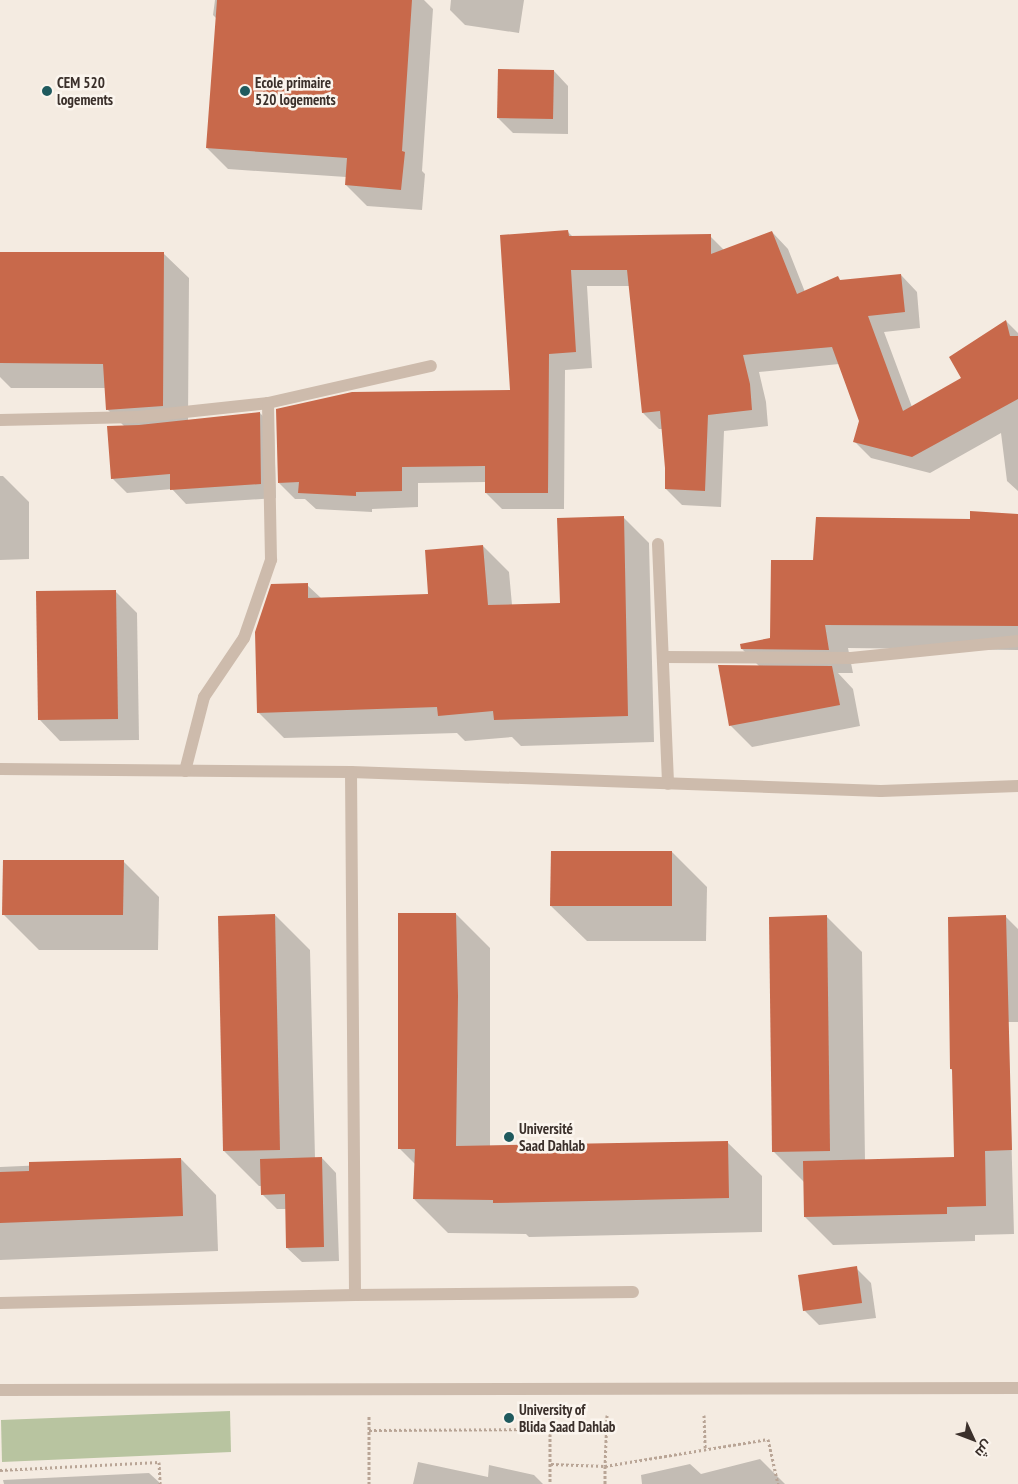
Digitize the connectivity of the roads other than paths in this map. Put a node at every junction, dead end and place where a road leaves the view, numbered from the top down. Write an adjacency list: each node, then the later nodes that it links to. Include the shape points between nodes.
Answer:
1 (431, 366): 2 (street)
2 (268, 403): 3 (street, via 138,417); 8 (street, via 271,560 244,638 204,697)
3 (0, 420)
4 (658, 544): 6 (street)
5 (1018, 641): 6 (street, via 850,658)
6 (663, 657): 10 (street)
7 (0, 769): 8 (street)
8 (185, 771): 9 (street)
9 (351, 772): 10 (street); 13 (street)
10 (668, 784): 11 (street, via 881,790)
11 (1018, 786)
12 (632, 1292): 13 (street)
13 (355, 1295): 14 (street)
14 (0, 1303)
15 (1018, 1388): 16 (street)
16 (0, 1390)

